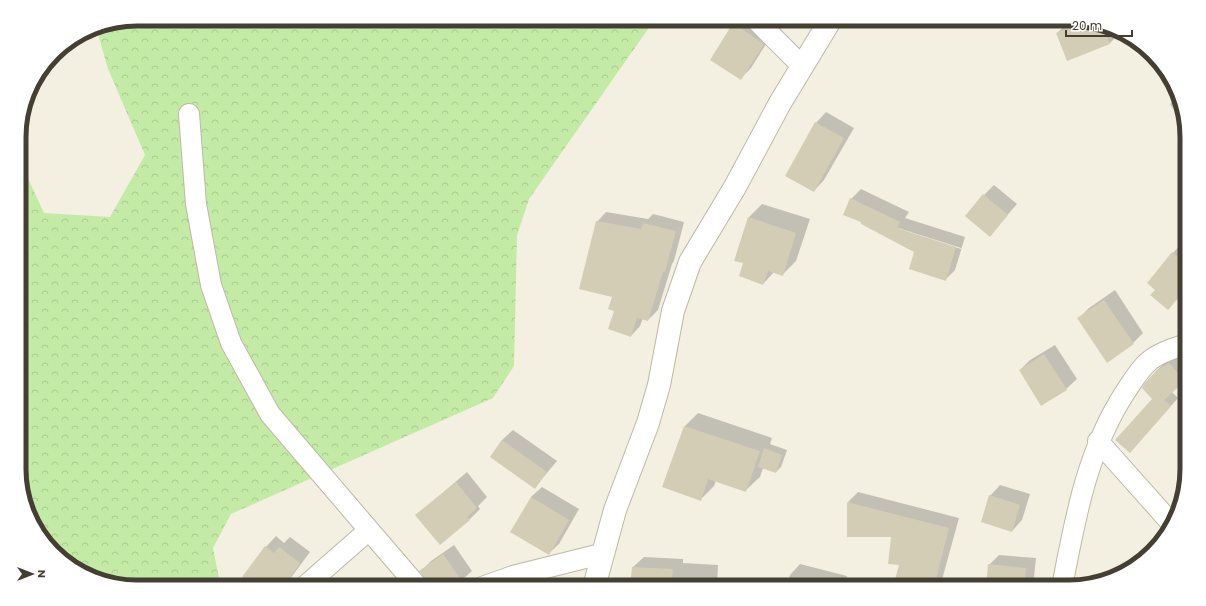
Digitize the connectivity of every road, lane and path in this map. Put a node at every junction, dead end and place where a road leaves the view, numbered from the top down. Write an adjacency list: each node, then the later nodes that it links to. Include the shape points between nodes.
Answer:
1 (762, 26): 3 (street)
2 (827, 26): 3 (street)
3 (802, 66): 9 (street, via 729,198 690,262 673,311 659,385 648,423)
4 (189, 114): 8 (street, via 196,204 211,284 231,343 270,414)
5 (1180, 346): 6 (street, via 1148,362 1113,411)
6 (1098, 441): 7 (street); 14 (street, via 1076,512)
7 (1168, 520)
8 (369, 530): 10 (street); 11 (street)
9 (601, 554): 12 (street); 13 (street)
10 (312, 580)
11 (412, 580)
12 (502, 580)
13 (595, 580)
14 (1063, 580)

